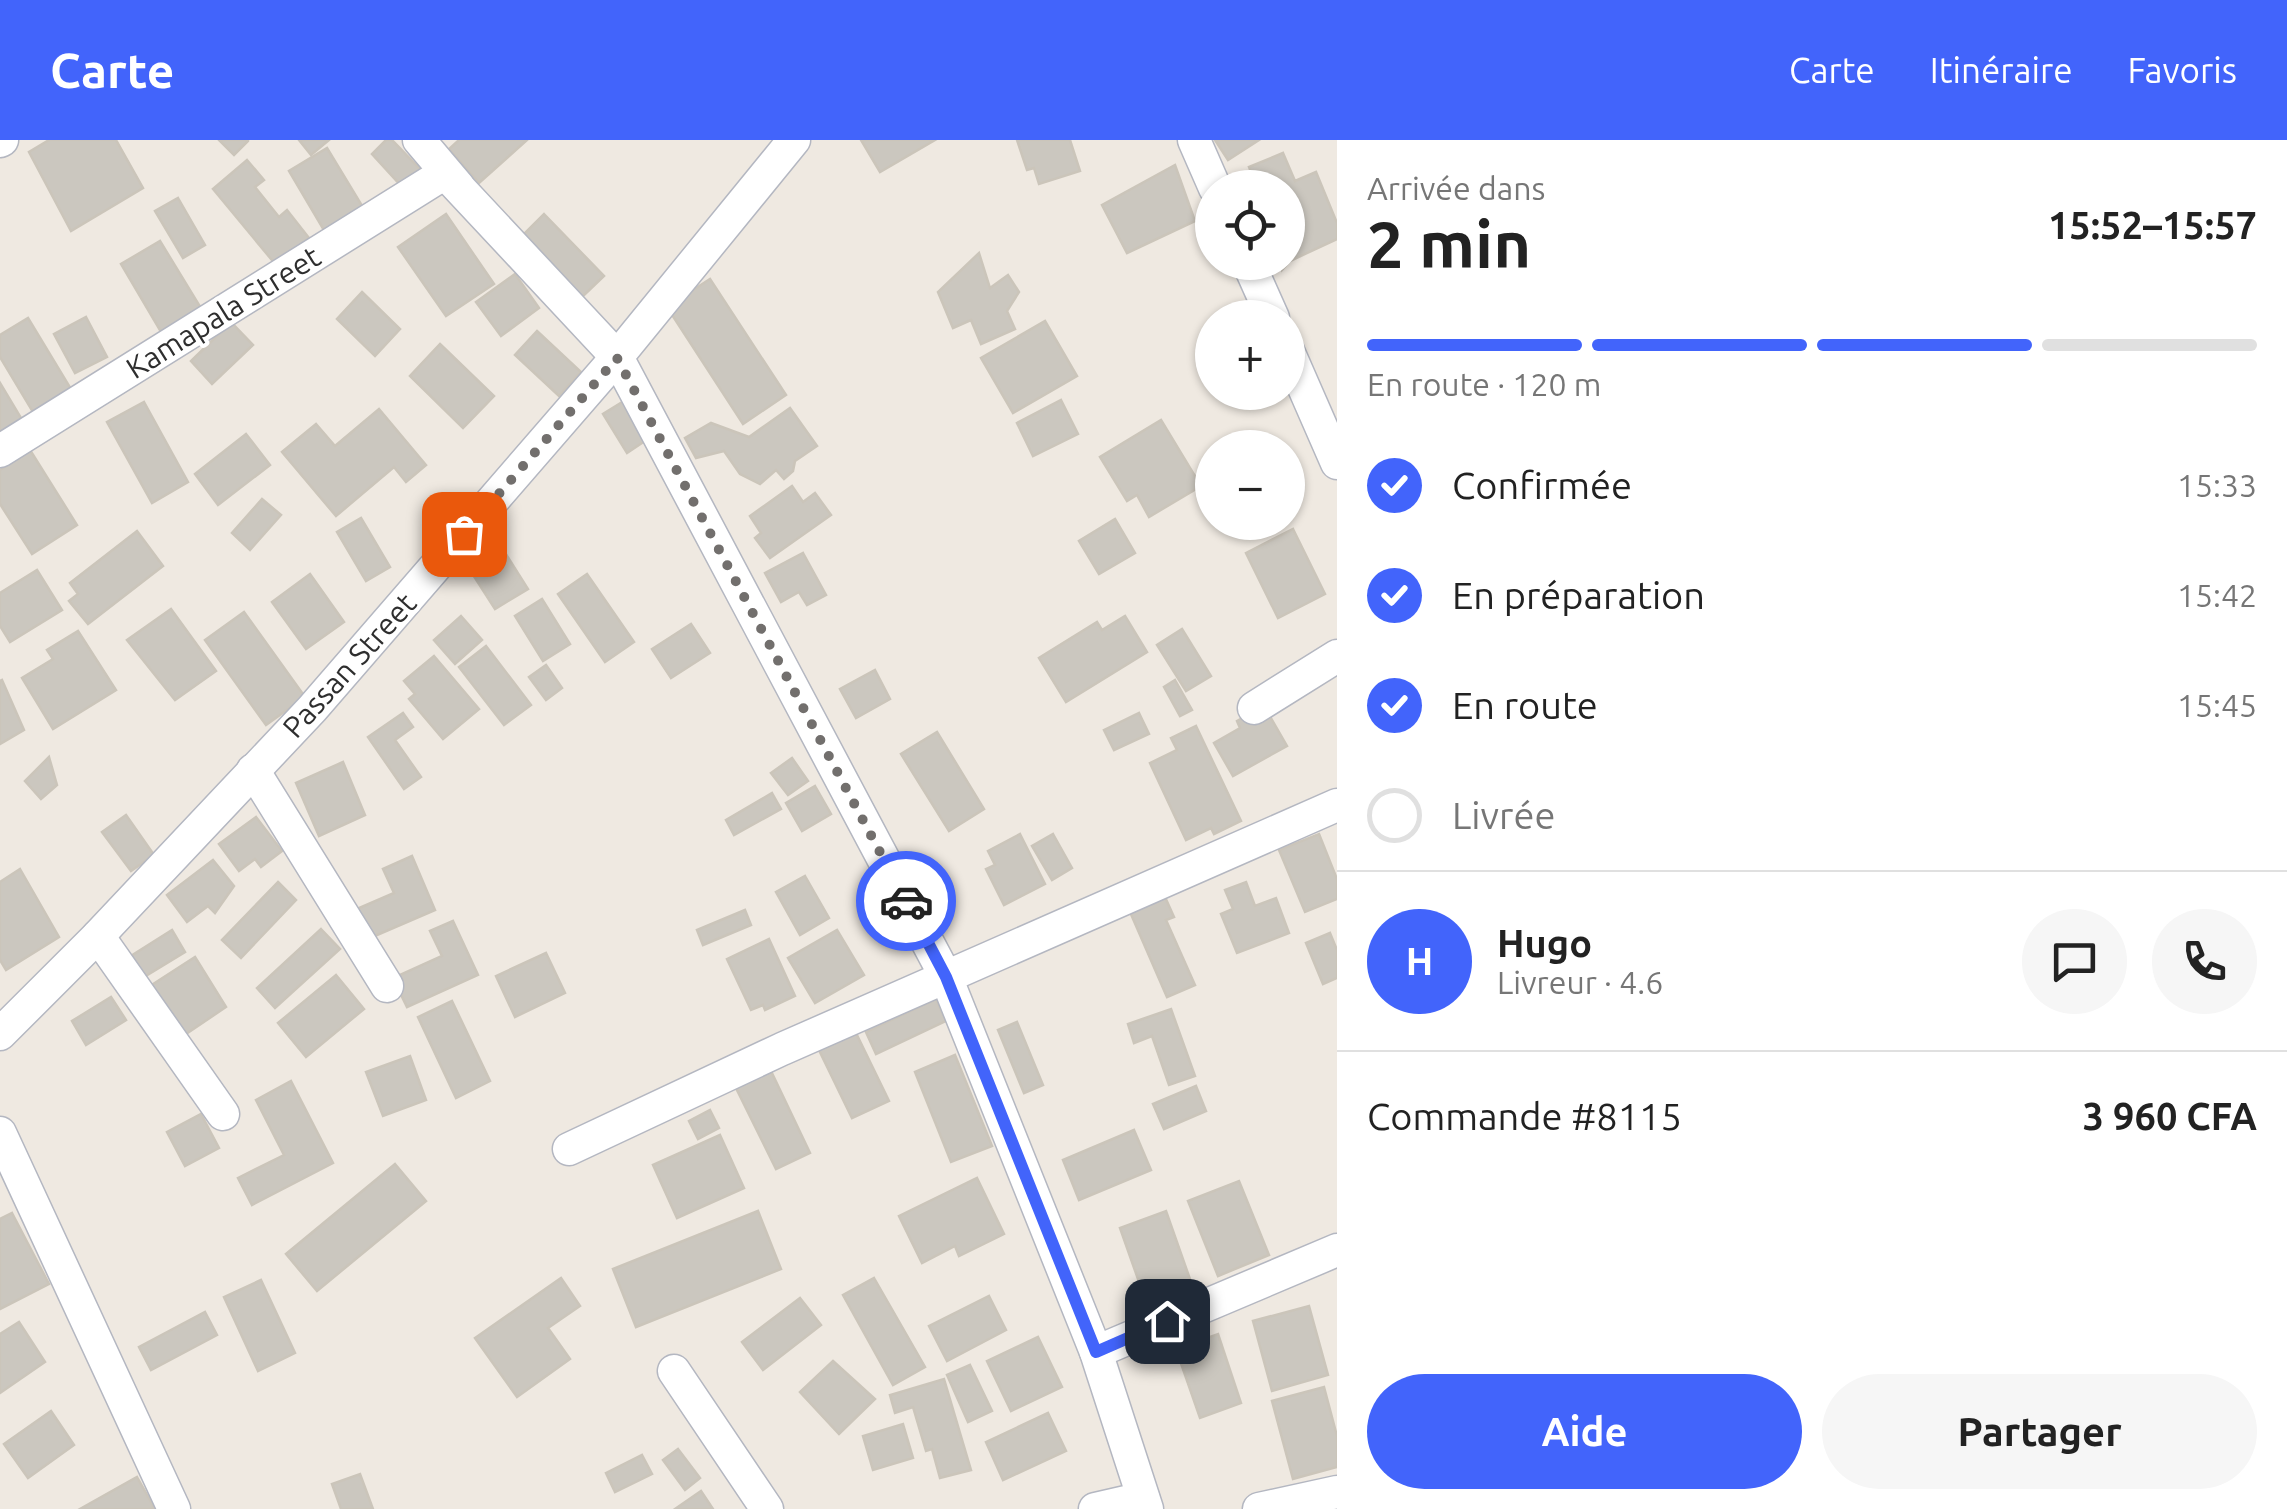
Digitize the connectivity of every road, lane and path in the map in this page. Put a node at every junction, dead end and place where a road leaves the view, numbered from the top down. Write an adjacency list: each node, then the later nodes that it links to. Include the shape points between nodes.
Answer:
1 (419, 140): 5 (street)
2 (794, 140): 6 (street, Passan Street)
3 (1194, 140): 4 (street)
4 (1207, 170)
5 (591, 329): 6 (street); 8 (street, Kamapala Street, via 445,173)
6 (617, 358): 12 (street, Passan Street); 15 (street)
7 (1305, 390): 9 (street)
8 (0, 451)
9 (1337, 463)
10 (1337, 656): 11 (street)
11 (1254, 708)
12 (253, 770): 14 (street, Passan Street); 16 (street)
13 (1337, 806): 15 (street)
14 (98, 936): 17 (street, Passan Street); 18 (street)
15 (946, 977): 20 (street); 22 (street)
16 (388, 986)
17 (0, 1034)
18 (223, 1114)
19 (0, 1133): 26 (street)
20 (570, 1149)
21 (1337, 1250): 22 (street)
22 (1096, 1352): 25 (street)
23 (674, 1372): 27 (street)
24 (1337, 1492): 29 (street)
25 (1145, 1504): 28 (street)
26 (174, 1509)
27 (767, 1509)
28 (1095, 1509)
29 (1260, 1509)

